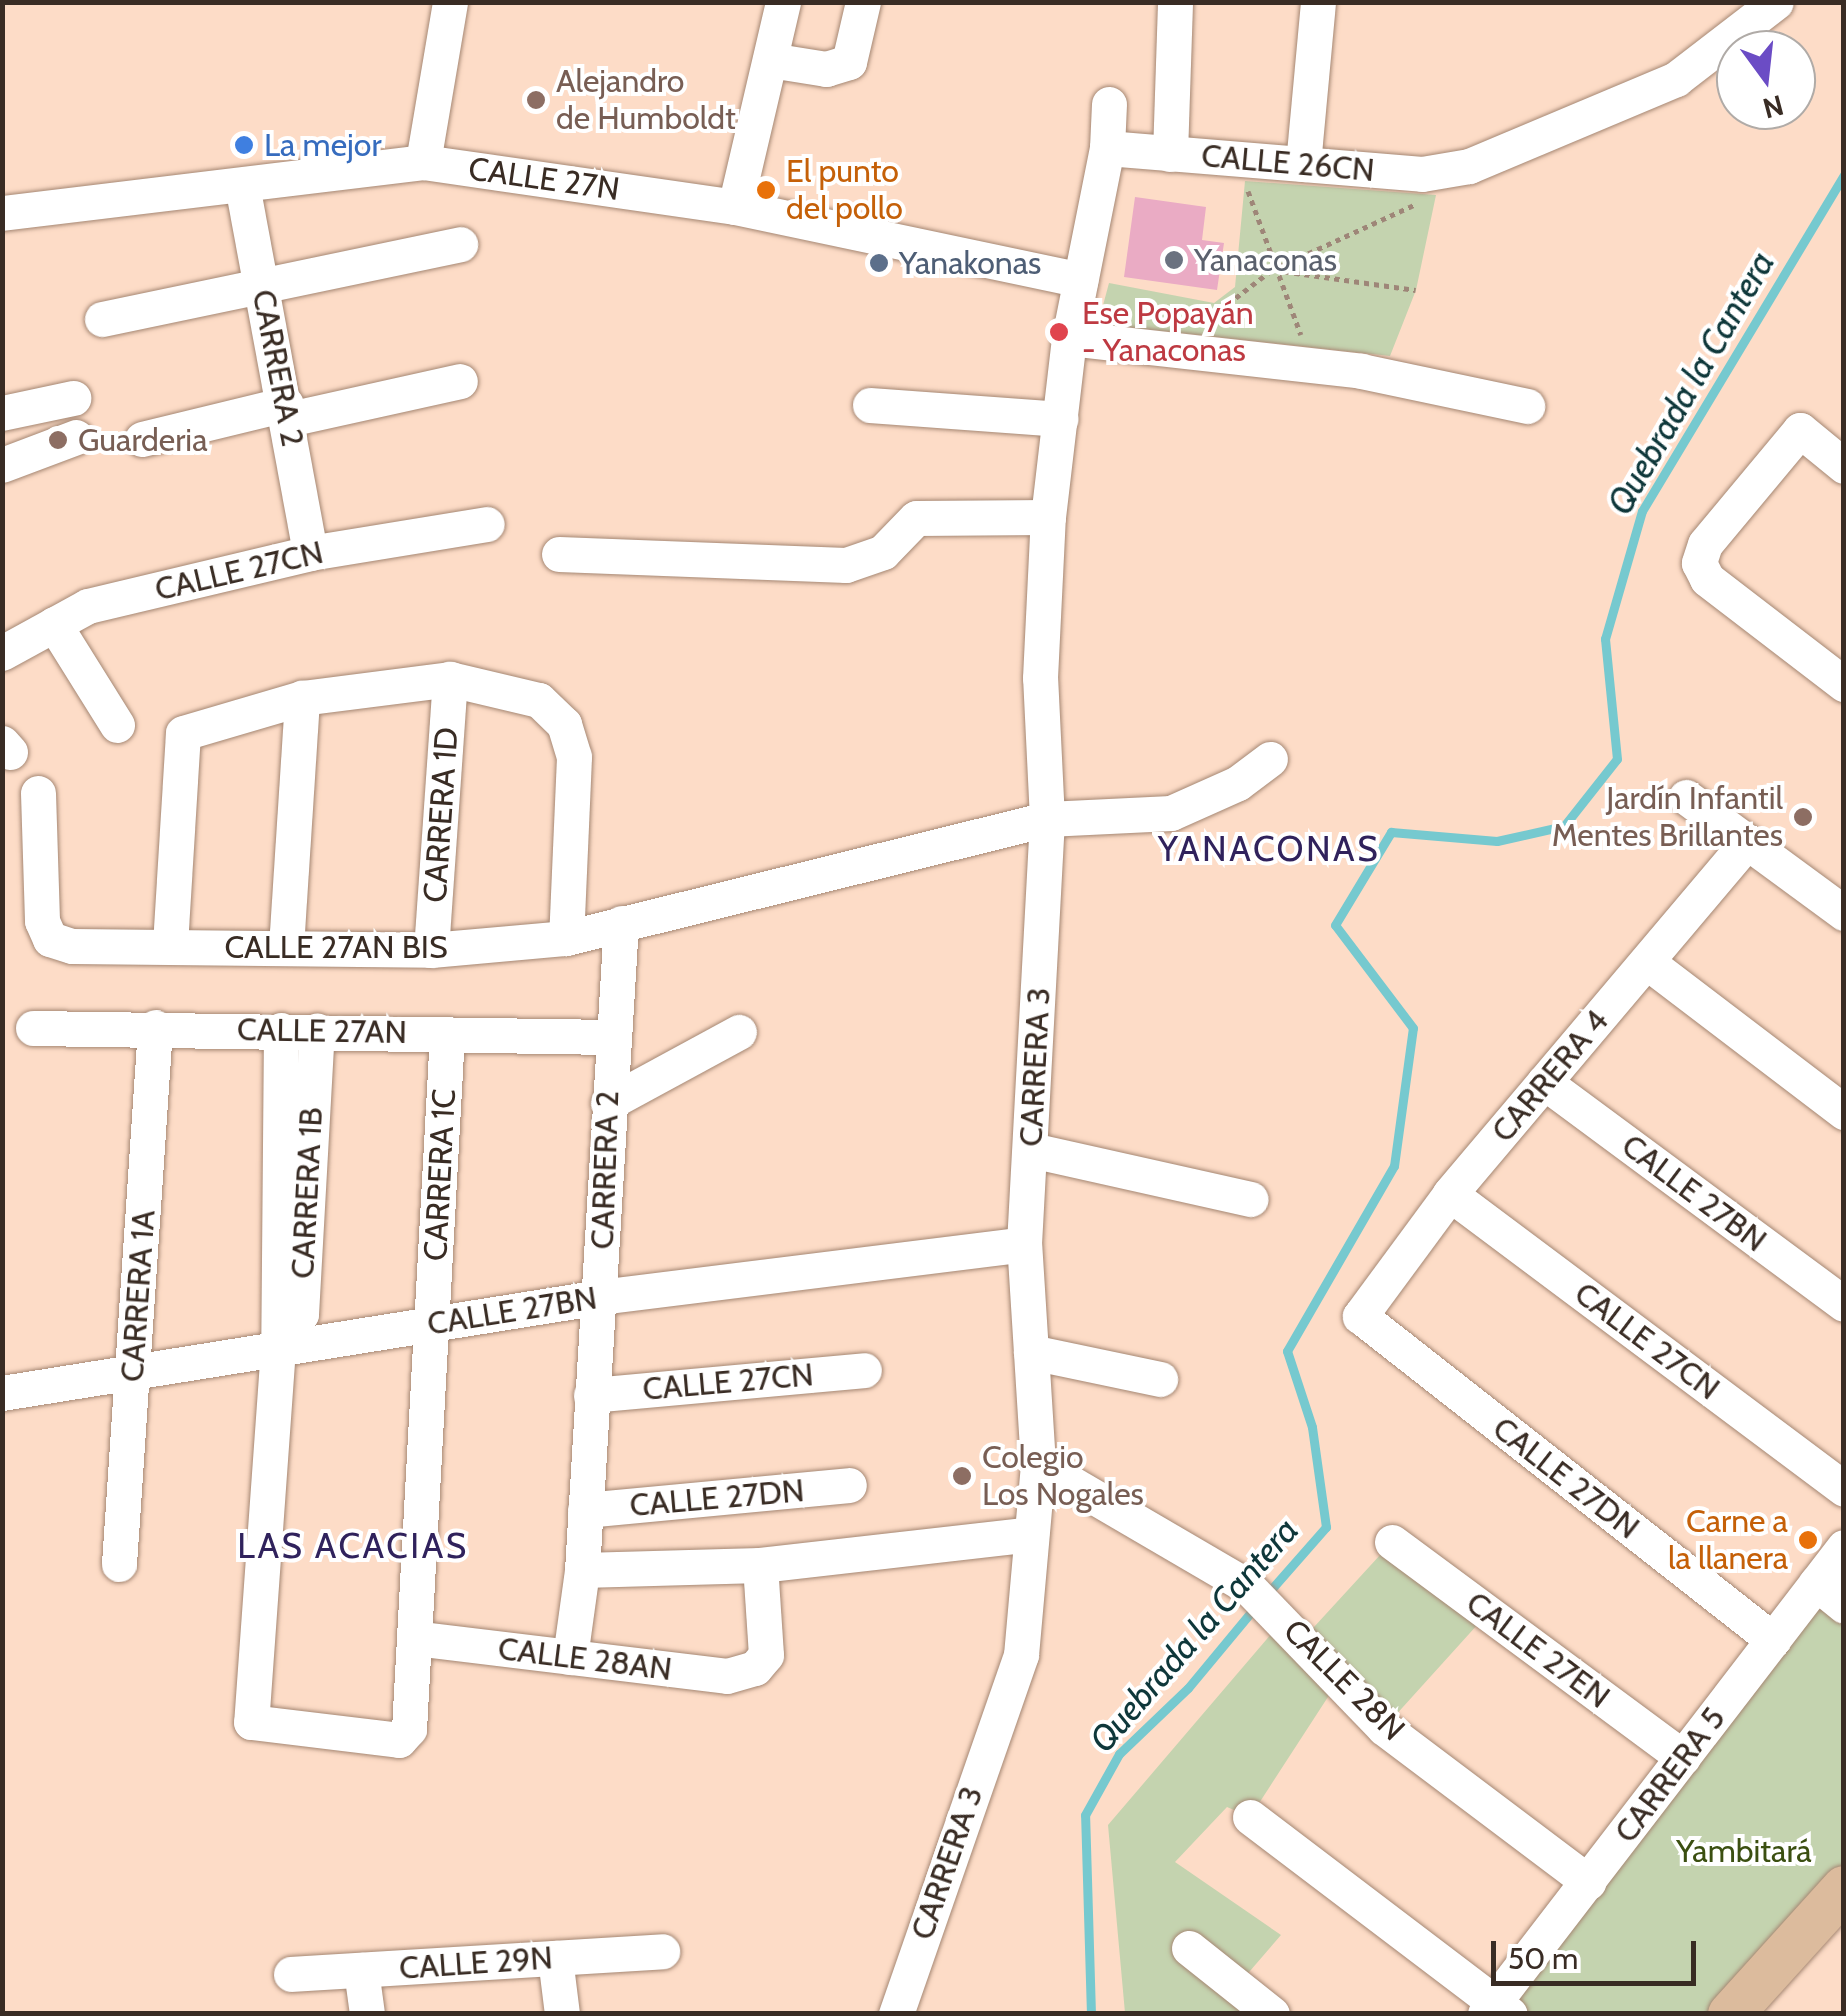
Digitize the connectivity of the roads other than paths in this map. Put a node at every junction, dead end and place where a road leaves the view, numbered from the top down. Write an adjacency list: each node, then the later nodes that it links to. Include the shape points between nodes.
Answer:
1 (450, 2): 11 (street)
2 (783, 2): 7 (street)
3 (863, 2): 7 (street, via 850,62 826,69)
4 (1174, 2): 10 (street)
5 (1318, 2): 12 (street)
6 (1776, 2): 12 (street, CALLE 26CN, via 1676,79 1469,166 1422,174)
7 (770, 60): 14 (street)
8 (1109, 104): 9 (street, CARRERA 3)
9 (1108, 148): 10 (street, CALLE 26CN); 17 (street, CARRERA 3)
10 (1170, 154): 12 (street, CALLE 26CN)
11 (423, 162): 13 (street, CALLE 27N); 14 (street, CALLE 27N)
12 (1303, 164)
13 (242, 185): 15 (street, CALLE 27N); 18 (street, CARRERA 2)
14 (735, 207): 17 (street, CALLE 27N)
15 (2, 213)
16 (460, 244): 18 (street)
17 (1080, 280): 20 (street, CARRERA 3)
18 (262, 285): 19 (street); 26 (street, CARRERA 2)
19 (102, 319)
20 (1069, 338): 24 (street, via 1314,366); 27 (street, CARRERA 3)
21 (460, 382): 26 (street)
22 (72, 398): 25 (street)
23 (870, 406): 27 (street)
24 (1528, 406)
25 (2, 412)
26 (288, 412): 29 (street); 34 (street, CARRERA 2)
27 (1060, 420): 32 (street, CARRERA 3)
28 (76, 437): 30 (street)
29 (142, 439)
30 (2, 465)
31 (1844, 466): 39 (street, via 1800,430 1705,544 1698,563 1707,579)
32 (1048, 517): 35 (street, via 916,518 883,552 846,566); 45 (street, CARRERA 3, via 1040,678)
33 (487, 524): 34 (street, CALLE 27CN)
34 (310, 553): 36 (street, CALLE 27CN, via 88,606)
35 (559, 554)
36 (54, 624): 37 (street, CALLE 27CN); 41 (street)
37 (2, 653)
38 (450, 680): 40 (street); 49 (street, via 539,700 564,724 574,757); 52 (street, CARRERA 1D)
39 (1844, 684)
40 (302, 698): 50 (street, via 184,732); 51 (street)
41 (117, 725)
42 (1270, 758): 45 (street, via 1238,782 1171,813)
43 (38, 793): 50 (street, CALLE 27AN BIS, via 42,921 50,939 72,946)
44 (1686, 797): 46 (street)
45 (1047, 819): 48 (street); 64 (street, CARRERA 3)
46 (1747, 842): 47 (street); 53 (street, CARRERA 4)
47 (1844, 913)
48 (621, 923): 49 (street, CALLE 27AN BIS); 60 (street, CARRERA 2)
49 (566, 938): 52 (street, CALLE 27AN BIS)
50 (170, 945): 51 (street, CALLE 27AN BIS)
51 (286, 948): 52 (street, CALLE 27AN BIS)
52 (431, 950)
53 (1647, 962): 61 (street, CARRERA 4); 63 (street)
54 (154, 1027): 55 (street, CALLE 27AN); 56 (street, CALLE 27AN); 75 (street, CARRERA 1A)
55 (33, 1028)
56 (281, 1030): 57 (street, CALLE 27AN); 72 (street, CARRERA 1B)
57 (317, 1030): 59 (street, CALLE 27AN); 72 (street, CARRERA 1B, via 300,1314)
58 (740, 1032): 62 (street)
59 (447, 1034): 60 (street, CALLE 27AN); 71 (street, CARRERA 1C)
60 (610, 1037): 62 (street, CARRERA 2)
61 (1544, 1082): 65 (street, CARRERA 4); 69 (street, CALLE 27BN)
62 (608, 1104): 68 (street, CARRERA 2)
63 (1844, 1112)
64 (1032, 1150): 66 (street); 67 (street, CARRERA 3)
65 (1450, 1194): 70 (street, CARRERA 4); 81 (street, CALLE 27CN)
66 (1250, 1199)
67 (1024, 1244): 68 (street, CALLE 27BN); 73 (street, CARRERA 3)
68 (600, 1297): 71 (street, CALLE 27BN); 78 (street, CARRERA 2)
69 (1844, 1304)
70 (1360, 1316): 92 (street, CALLE 27DN)
71 (434, 1323): 72 (street, CALLE 27BN); 91 (street, CARRERA 1C)
72 (278, 1348): 75 (street, CALLE 27BN); 94 (street, CARRERA 1B, via 250,1722)
73 (1031, 1352): 76 (street); 79 (street, CARRERA 3)
74 (864, 1370): 78 (street, CALLE 27CN)
75 (134, 1371): 77 (street, CALLE 27BN); 86 (street, CARRERA 1A)
76 (1160, 1379)
77 (2, 1393)
78 (591, 1395): 82 (street, CARRERA 2)
79 (1038, 1464): 83 (street, CARRERA 3); 97 (street, CALLE 28N, via 1246,1586 1384,1728)
80 (849, 1485): 82 (street, CALLE 27DN)
81 (1844, 1489)
82 (585, 1510): 88 (street, CARRERA 2)
83 (1031, 1534): 87 (street); 108 (street, CARRERA 3, via 1021,1655)
84 (1392, 1542): 95 (street, CALLE 27EN)
85 (1844, 1547): 89 (street, CARRERA 5)
86 (119, 1564)
87 (760, 1566): 88 (street); 93 (street, CALLE 28AN, via 766,1654 755,1668 727,1676)
88 (582, 1570): 93 (street, CARRERA 2)
89 (1816, 1583): 90 (street); 92 (street, CARRERA 5)
90 (1844, 1606)
91 (414, 1638): 93 (street, CALLE 28AN); 94 (street, CARRERA 1C)
92 (1773, 1640): 95 (street, CARRERA 5)
93 (570, 1657)
94 (407, 1736)
95 (1683, 1757): 97 (street, CARRERA 5)
96 (1250, 1817): 105 (street, CARRERA 5)
97 (1588, 1882): 105 (street, CARRERA 5)
98 (1844, 1888): 110 (main road)
99 (1844, 1933): 111 (main road)
100 (1188, 1948): 109 (street)
101 (662, 1951): 102 (street, CALLE 29N)
102 (555, 1958): 103 (street, CALLE 29N); 107 (street)
103 (361, 1970): 104 (street, CALLE 29N); 106 (street)
104 (291, 1974)
105 (1497, 2010)
106 (367, 2014)
107 (562, 2014)
108 (896, 2014)
109 (1272, 2014)
110 (1730, 2014)
111 (1771, 2014)

